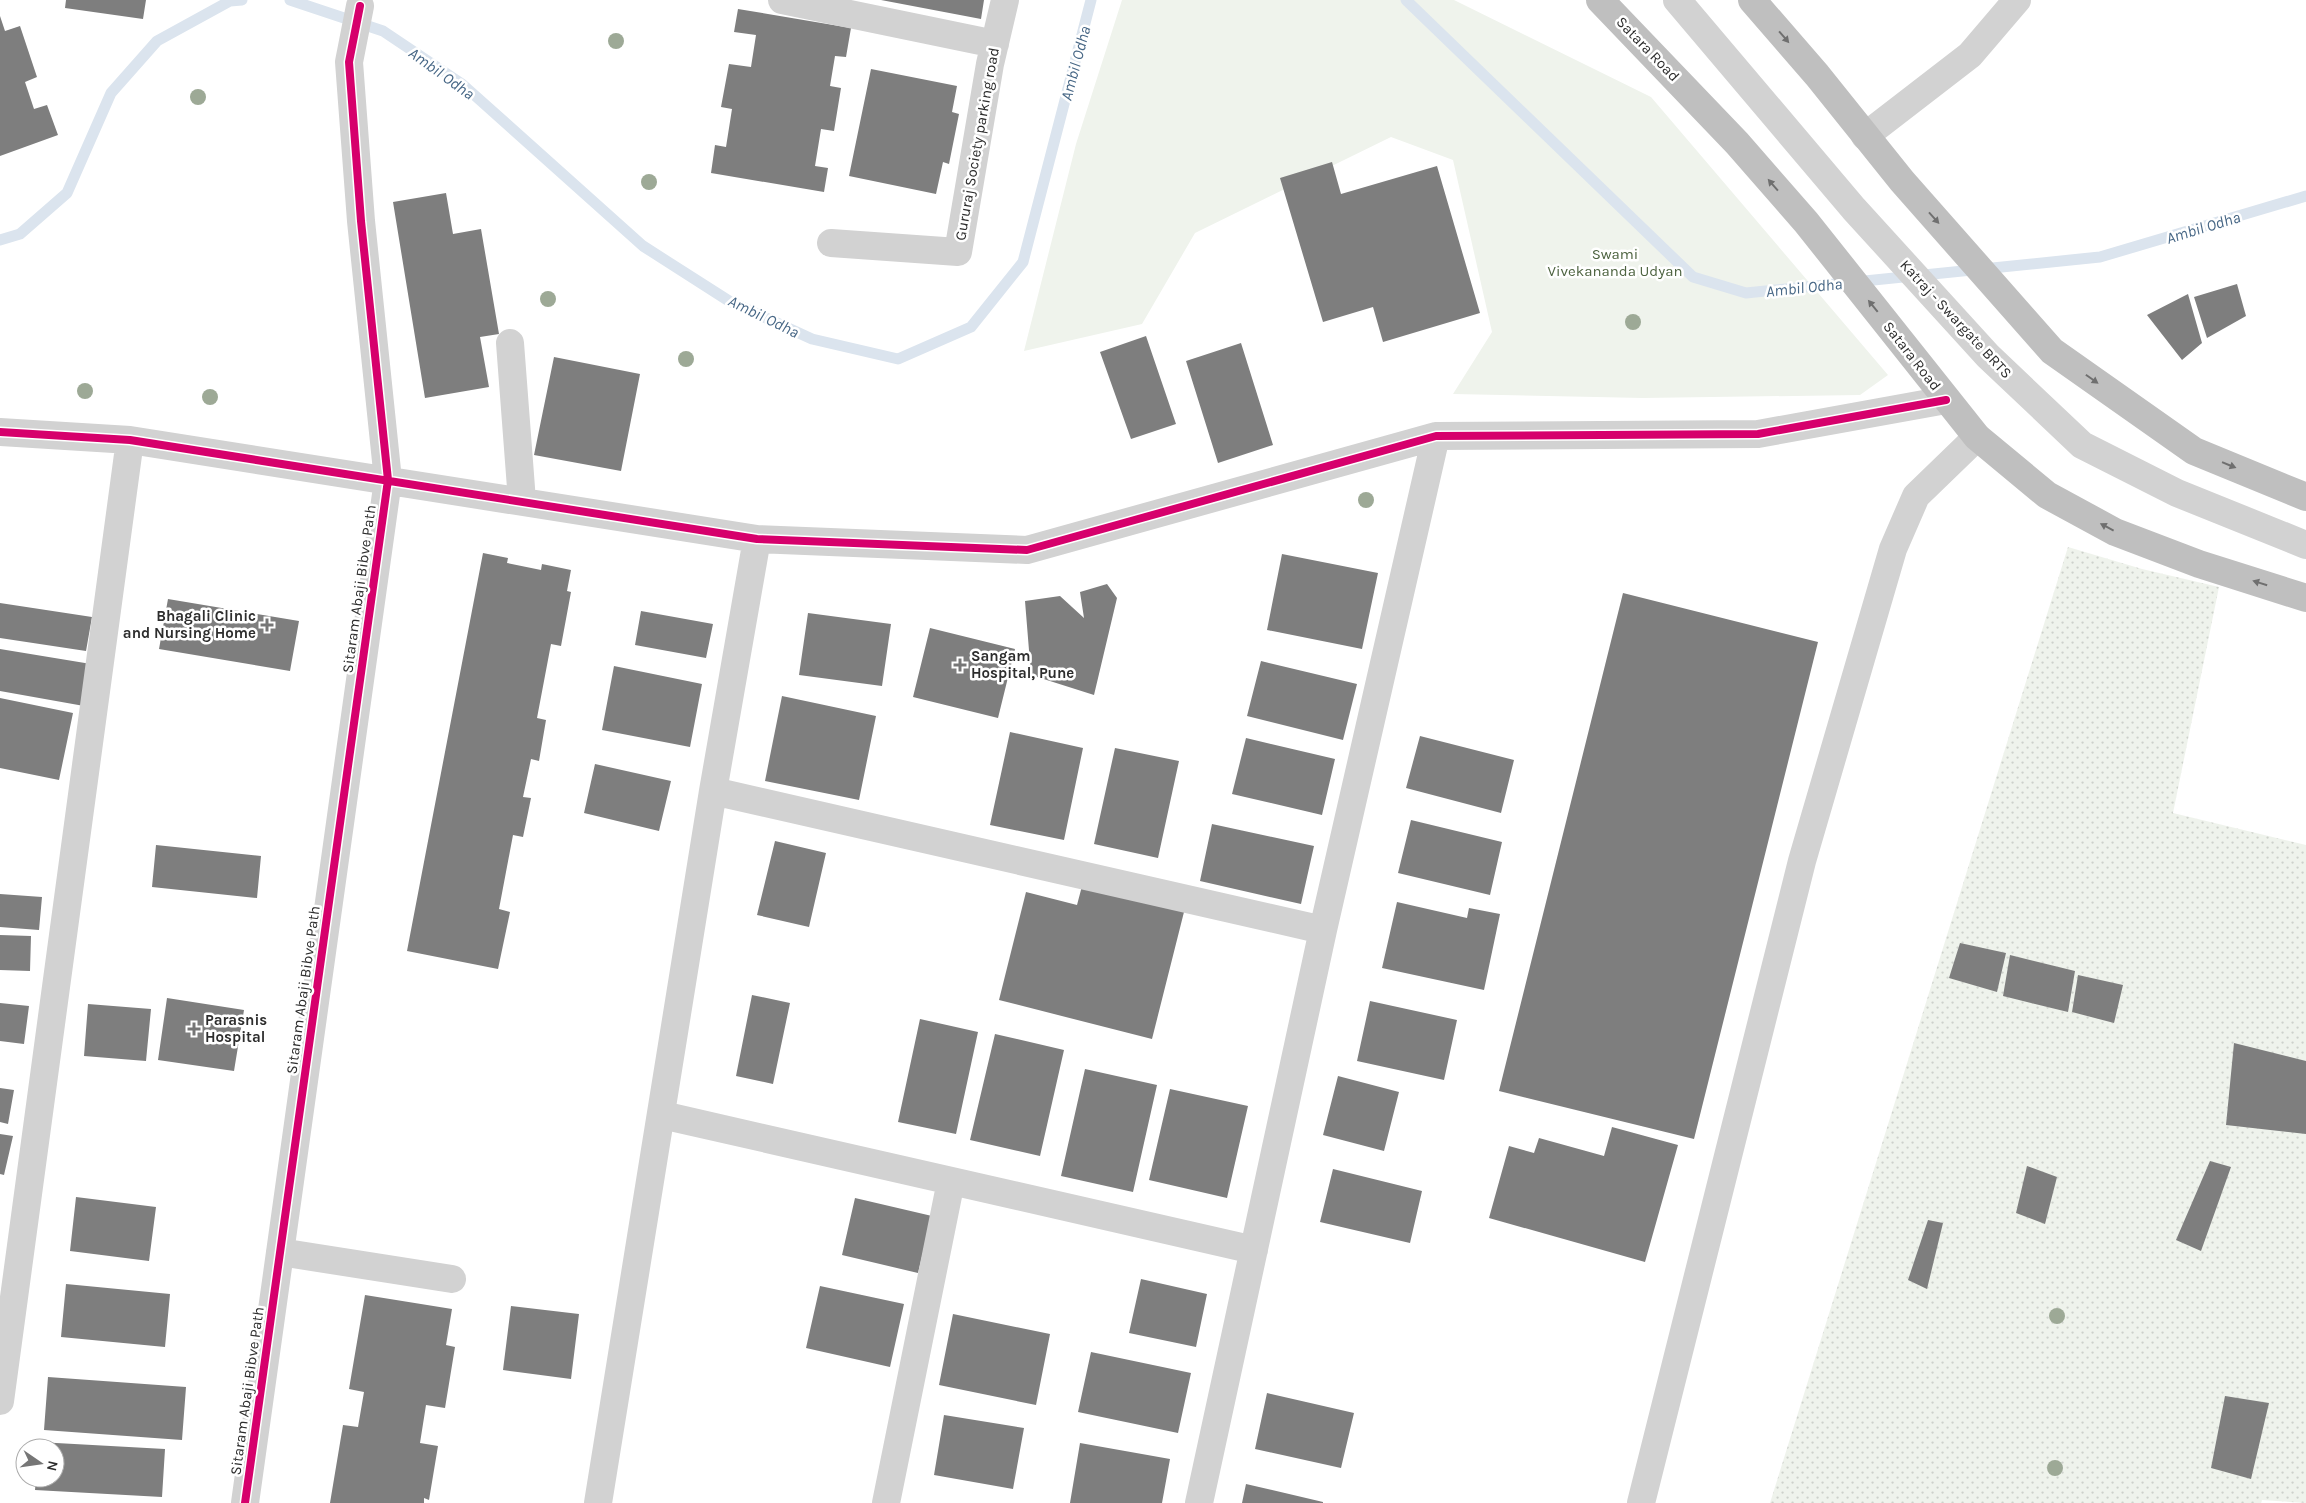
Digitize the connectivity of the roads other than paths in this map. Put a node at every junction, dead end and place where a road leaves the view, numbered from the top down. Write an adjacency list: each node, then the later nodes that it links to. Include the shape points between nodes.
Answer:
1 (782, 0): 8 (street)
2 (1005, 0): 8 (street, Gururaj Society parking road)
3 (1600, 0): 12 (highway, Satara Road, one-way to 3, via 1806,222 1730,136)
4 (1677, 0): 21 (street, Katraj - Swargate BRTS, via 1854,209 1988,356 2082,445 2176,493)
5 (1752, 0): 9 (highway, one-way to 9)
6 (2017, 0): 9 (street, via 1970,55)
7 (360, 6): 17 (street, Sitaram Abaji Bibve Path, via 348,62)
8 (995, 44): 10 (street, Gururaj Society parking road, via 958,252)
9 (1865, 136): 18 (highway, one-way to 18, via 2052,350 2194,451)
10 (831, 244)
11 (510, 343): 19 (street)
12 (1946, 400): 14 (street, via 1758,434); 15 (highway, Satara Road)
13 (0, 432): 16 (street)
14 (1436, 436): 20 (street, via 1027,550); 24 (street)
15 (1977, 437): 22 (highway, Satara Road, one-way to 15, via 2199,564 2115,532 2047,496); 35 (street, via 1916,496 1893,549 1802,861)
16 (130, 440): 17 (street); 30 (street)
17 (388, 480): 19 (street); 28 (street, Sitaram Abaji Bibve Path)
18 (2306, 497)
19 (522, 501): 20 (street)
20 (757, 539): 23 (street)
21 (2306, 545)
22 (2306, 598)
23 (713, 791): 24 (street); 25 (street)
24 (1323, 930): 27 (street)
25 (662, 1114): 26 (street); 32 (street)
26 (951, 1180): 27 (street); 33 (street)
27 (1254, 1250): 34 (street)
28 (280, 1252): 29 (street); 31 (street, Sitaram Abaji Bibve Path)
29 (452, 1279)
30 (0, 1401)
31 (245, 1503)
32 (598, 1503)
33 (886, 1503)
34 (1199, 1503)
35 (1641, 1503)

